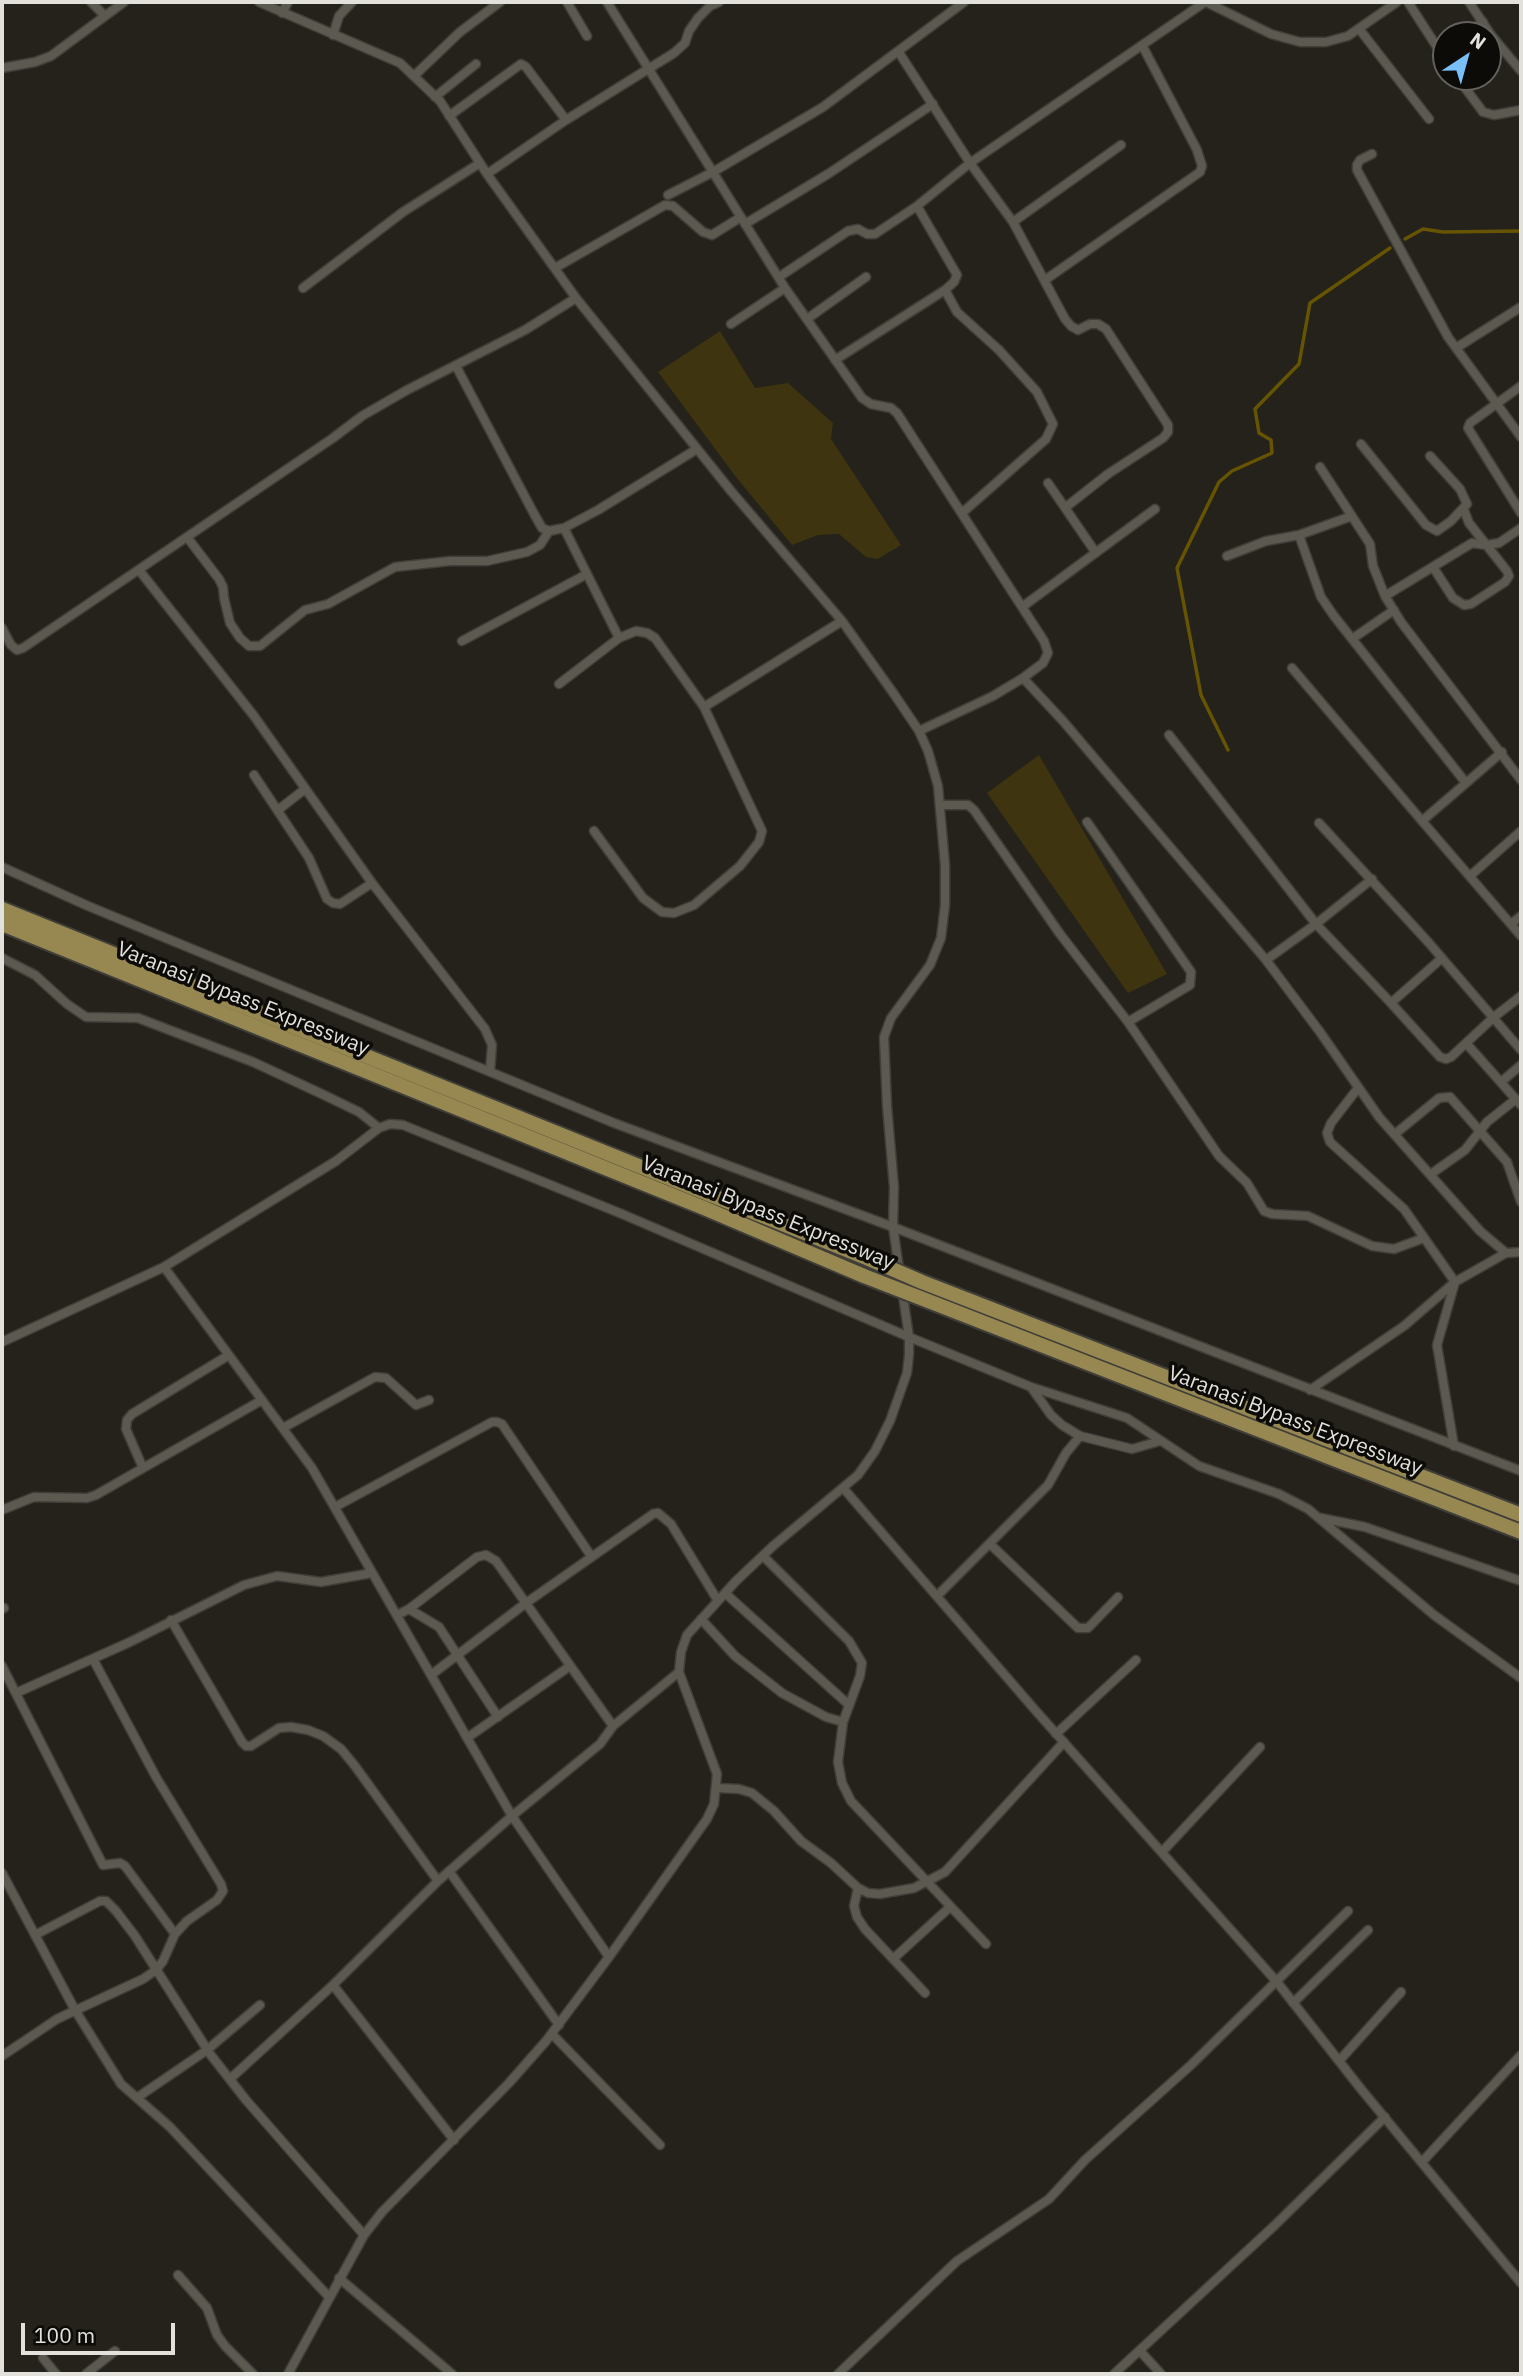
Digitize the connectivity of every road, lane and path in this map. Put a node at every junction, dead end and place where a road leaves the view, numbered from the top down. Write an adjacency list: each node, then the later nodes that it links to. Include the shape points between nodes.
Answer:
1 (91, 2): 16 (street)
2 (124, 2): 16 (street)
3 (259, 2): 15 (street)
4 (288, 2): 15 (street)
5 (352, 2): 20 (street, via 339,16)
6 (500, 2): 31 (street)
7 (567, 2): 21 (street)
8 (607, 2): 29 (street)
9 (719, 2): 29 (street, via 698,18 685,43)
10 (964, 2): 24 (street)
11 (1205, 2): 18 (street, via 1271,34 1300,42 1326,42); 22 (street)
12 (1397, 2): 18 (street)
13 (1408, 2): 19 (street)
14 (1469, 2): 17 (street)
15 (282, 13): 20 (street)
16 (105, 16): 28 (street, via 51,56)
17 (1482, 21)
18 (1360, 30): 37 (street)
19 (1432, 34)
20 (332, 35): 31 (street, via 401,63)
21 (587, 36)
22 (1142, 45): 42 (street); 52 (street, via 1197,150 1200,172)
23 (1502, 47): 26 (street)
24 (898, 51): 34 (street); 43 (street, via 823,107)
25 (1521, 53): 26 (street)
26 (1512, 60): 30 (street)
27 (476, 64): 33 (street)
28 (2, 68)
29 (648, 70): 38 (street); 43 (street)
30 (1521, 71)
31 (414, 76): 33 (street)
32 (1467, 91): 35 (street, via 1483,112 1494,115)
33 (435, 97): 36 (street)
34 (933, 104): 42 (street); 47 (street, via 828,174)
35 (1521, 110)
36 (449, 116): 38 (street, via 521,64); 41 (street)
37 (1429, 119)
38 (566, 120): 44 (street)
39 (1121, 145): 48 (street)
40 (1372, 154): 60 (street, via 1360,160 1357,170)
41 (480, 163): 44 (street); 53 (street, via 403,212)
42 (970, 163): 46 (street); 48 (street)
43 (713, 172): 45 (street); 47 (street)
44 (487, 174): 49 (street)
45 (668, 195)
46 (917, 206): 50 (street, via 875,234 848,231); 55 (street, via 957,275)
47 (743, 220): 49 (street, via 712,235 665,205); 50 (street)
48 (1013, 222): 52 (street)
49 (555, 268): 56 (street)
50 (779, 277): 54 (street)
51 (866, 277): 58 (street)
52 (1045, 280): 71 (street, via 1071,326 1078,330 1098,324 1106,329 1168,425 1163,438)
53 (303, 288)
54 (785, 288): 58 (street); 59 (street)
55 (945, 290): 61 (street); 74 (street, via 965,321 1037,392 1053,424 1046,439)
56 (576, 298): 62 (street); 67 (street)
57 (1521, 307): 60 (street)
58 (807, 319): 61 (street)
59 (731, 324)
60 (1457, 348): 64 (street)
61 (835, 360): 74 (street, via 862,398 897,413)
62 (456, 366): 79 (street, via 542,528); 81 (street, via 362,415)
63 (1521, 386): 64 (street)
64 (1495, 404): 65 (street); 75 (street, via 1468,428)
65 (1521, 437)
66 (1361, 444): 73 (street, via 1433,530)
67 (697, 449): 77 (street); 91 (street)
68 (1430, 456): 73 (street, via 1460,489 1467,504)
69 (1320, 467): 76 (street)
70 (1048, 483): 71 (street)
71 (1066, 507): 83 (street)
72 (1155, 509): 83 (street)
73 (1464, 510): 82 (street)
74 (962, 513): 89 (street)
75 (1521, 513)
76 (1352, 516): 80 (street); 88 (street, via 1370,544)
77 (564, 528): 79 (street); 87 (street)
78 (1521, 528): 82 (street)
79 (549, 531): 81 (street, via 540,545 527,552 486,561 395,567 328,604 305,610 260,646 249,646 240,638 230,623 219,579)
80 (1299, 535): 84 (street); 94 (street, via 1321,597)
81 (187, 537): 86 (street)
82 (1486, 545): 85 (street, via 1472,543); 85 (street, via 1509,576 1471,604 1453,598)
83 (1096, 553): 89 (street)
84 (1227, 556)
85 (1433, 567): 88 (street)
86 (139, 570): 92 (street, via 23,648 10,645); 106 (street)
87 (587, 574): 93 (street); 95 (street)
88 (1385, 596): 90 (street)
89 (1022, 607): 97 (street, via 1048,653 1043,663)
90 (1394, 610): 94 (street); 102 (street)
91 (842, 621): 99 (street); 100 (street)
92 (2, 628)
93 (619, 638): 98 (street); 99 (street, via 636,631 655,638)
94 (1352, 639): 105 (street)
95 (462, 641)
96 (1292, 668): 109 (street)
97 (1023, 678): 100 (street); 126 (street)
98 (559, 684)
99 (704, 707): 112 (street, via 762,831 740,866 694,905 674,913 662,912 643,898)
100 (919, 731): 107 (street)
101 (1169, 735): 121 (street)
102 (1502, 752): 104 (street); 105 (street)
103 (254, 775): 108 (street)
104 (1521, 780)
105 (1466, 783): 109 (street)
106 (305, 789): 108 (street); 117 (street)
107 (940, 802): 130 (street, via 974,810); 143 (street, via 946,865 941,938 930,965 891,1018 884,1037)
108 (278, 810): 117 (street, via 333,904)
109 (1422, 821): 115 (street)
110 (1087, 822): 130 (street, via 1191,972 1190,985)
111 (1319, 823): 116 (street)
112 (594, 831)
113 (1521, 831): 115 (street)
114 (2, 867): 134 (street, via 100,912)
115 (1470, 876): 122 (street)
116 (1372, 879): 121 (street); 125 (street)
117 (372, 883): 134 (street, via 485,1029 492,1045)
118 (2, 909): 165 (highway, Varanasi Bypass Expressway, bridge, via 922,1282)
119 (1521, 916): 122 (street)
120 (2, 924): 167 (highway, Varanasi Bypass Expressway, bridge, via 864,1276)
121 (1316, 924): 126 (street); 128 (street)
122 (1511, 924): 123 (street)
123 (1521, 936)
124 (2, 958): 138 (street, via 35,975 86,1017 138,1018 253,1062 359,1112)
125 (1442, 958): 128 (street); 129 (street)
126 (1266, 960): 136 (street)
127 (1521, 996): 129 (street)
128 (1391, 1003): 131 (street, via 1440,1057 1451,1057)
129 (1494, 1017): 131 (street); 132 (street)
130 (1128, 1022): 144 (street, via 1219,1156 1247,1182 1265,1211 1308,1216 1372,1246 1394,1249)
131 (1466, 1043): 135 (street)
132 (1521, 1050)
133 (1521, 1065): 135 (street)
134 (490, 1072): 143 (street)
135 (1501, 1082): 137 (street)
136 (1357, 1088): 140 (street); 144 (street, via 1331,1122 1330,1142 1404,1209)
137 (1519, 1102): 139 (street)
138 (379, 1128): 147 (street, via 336,1161); 149 (street, via 390,1124 415,1130)
139 (1480, 1131): 140 (street, via 1445,1096); 141 (street, via 1465,1150); 142 (street, via 1507,1162)
140 (1395, 1134): 141 (street)
141 (1431, 1174): 146 (street, via 1480,1231)
142 (1521, 1202)
143 (893, 1227): 149 (street); 153 (street)
144 (1424, 1238): 148 (street)
145 (1521, 1252): 146 (street)
146 (1506, 1253): 148 (street)
147 (164, 1268): 150 (street); 151 (street)
148 (1455, 1282): 153 (street, via 1404,1326); 159 (street, via 1437,1345)
149 (909, 1337): 152 (street); 162 (street, via 907,1373 890,1422 875,1451)
150 (2, 1342)
151 (229, 1355): 154 (street); 160 (street, via 127,1420 126,1429)
152 (1031, 1387): 157 (street, via 1051,1415); 158 (street, via 1128,1418)
153 (1310, 1390): 159 (street)
154 (262, 1400): 156 (street); 160 (street)
155 (429, 1400): 156 (street, via 416,1405 386,1378 375,1377)
156 (283, 1428): 163 (street)
157 (1080, 1436): 158 (street, via 1132,1449); 168 (street, via 1048,1485)
158 (1160, 1441): 166 (street, via 1199,1466 1279,1494)
159 (1454, 1446): 161 (street)
160 (143, 1468): 164 (street, via 87,1498 34,1497)
161 (1521, 1471)
162 (845, 1489): 170 (street); 174 (street)
163 (335, 1507): 169 (street, via 497,1422); 171 (street)
164 (2, 1510)
165 (1521, 1516)
166 (1318, 1518): 172 (street, via 1365,1527); 189 (street, via 1434,1615)
167 (1521, 1532)
168 (990, 1544): 174 (street); 175 (street, via 1078,1628 1088,1628)
169 (591, 1556): 176 (street, via 658,1513 671,1524); 177 (street)
170 (762, 1556): 173 (street); 191 (street, via 858,1654 860,1676)
171 (372, 1573): 179 (street); 181 (street, via 321,1582 287,1576 265,1578)
172 (1521, 1581)
173 (725, 1593): 176 (street); 191 (street)
174 (937, 1597): 195 (street)
175 (1118, 1597)
176 (718, 1601): 180 (street)
177 (526, 1603): 178 (street, via 496,1561 482,1555); 182 (street); 186 (street)
178 (410, 1609): 179 (street); 182 (street, via 439,1628)
179 (397, 1615): 188 (street)
180 (701, 1619): 187 (street, via 683,1644); 193 (street, via 735,1656 782,1693)
181 (171, 1620): 183 (street); 204 (street, via 246,1746 279,1728 323,1736 355,1766)
182 (456, 1656): 188 (street); 192 (street)
183 (93, 1659): 190 (street); 210 (street, via 156,1777 223,1887 217,1900)
184 (1136, 1660): 195 (street)
185 (2, 1666): 190 (street)
186 (570, 1666): 192 (street); 194 (street)
187 (679, 1672): 194 (street); 199 (street, via 710,1752)
188 (431, 1675): 196 (street)
189 (1521, 1678)
190 (16, 1693): 210 (street, via 103,1865 125,1866)
191 (849, 1705): 193 (street)
192 (498, 1717): 196 (street)
193 (844, 1722): 205 (street, via 838,1762 846,1792)
194 (613, 1726): 200 (street, via 600,1744)
195 (1056, 1734): 197 (street)
196 (467, 1738): 200 (street)
197 (1064, 1742): 201 (street); 205 (street, via 965,1853)
198 (1260, 1747): 201 (street)
199 (718, 1788): 206 (street, via 739,1789 758,1798 800,1841); 213 (street, via 707,1819)
200 (512, 1816): 202 (street); 213 (street)
201 (1162, 1852): 216 (street)
202 (449, 1871): 204 (street); 223 (street)
203 (2, 1872): 211 (street)
204 (438, 1881): 217 (street)
205 (927, 1883): 206 (street, via 880,1894); 207 (street)
206 (858, 1888): 214 (street, via 857,1917)
207 (950, 1907): 212 (street); 214 (street)
208 (1348, 1911): 216 (street)
209 (1368, 1930): 220 (street)
210 (175, 1934): 215 (street)
211 (35, 1935): 215 (street, via 106,1901); 222 (street)
212 (986, 1944)
213 (609, 1957): 223 (street)
214 (893, 1959): 219 (street)
215 (156, 1970): 222 (street); 225 (street)
216 (1277, 1982): 220 (street); 248 (street, via 1049,2199 957,2261)
217 (333, 1985): 229 (street); 232 (street)
218 (1401, 1992): 228 (street)
219 (925, 1993)
220 (1293, 2003): 228 (street)
221 (260, 2005): 225 (street)
222 (75, 2010): 227 (street); 230 (street, via 112,2072)
223 (559, 2025): 224 (street)
224 (552, 2034): 232 (street); 233 (street)
225 (207, 2050): 229 (street); 230 (street)
226 (1521, 2055): 234 (street)
227 (2, 2056)
228 (1339, 2060): 231 (street)
229 (230, 2080): 235 (street)
230 (138, 2097): 239 (street)
231 (1385, 2118): 234 (street); 241 (street)
232 (454, 2140): 235 (street)
233 (660, 2145)
234 (1422, 2162): 238 (street)
235 (364, 2235): 237 (street)
236 (178, 2275): 245 (street, via 207,2308 221,2340)
237 (339, 2278): 239 (street); 247 (street)
238 (1521, 2283)
239 (329, 2297): 246 (street)
240 (115, 2351): 244 (street)
241 (1140, 2352): 249 (street); 250 (street)
242 (43, 2358): 243 (street)
243 (56, 2374)
244 (86, 2374)
245 (253, 2374)
246 (288, 2374)
247 (452, 2374)
248 (838, 2374)
249 (1114, 2374)
250 (1161, 2374)

